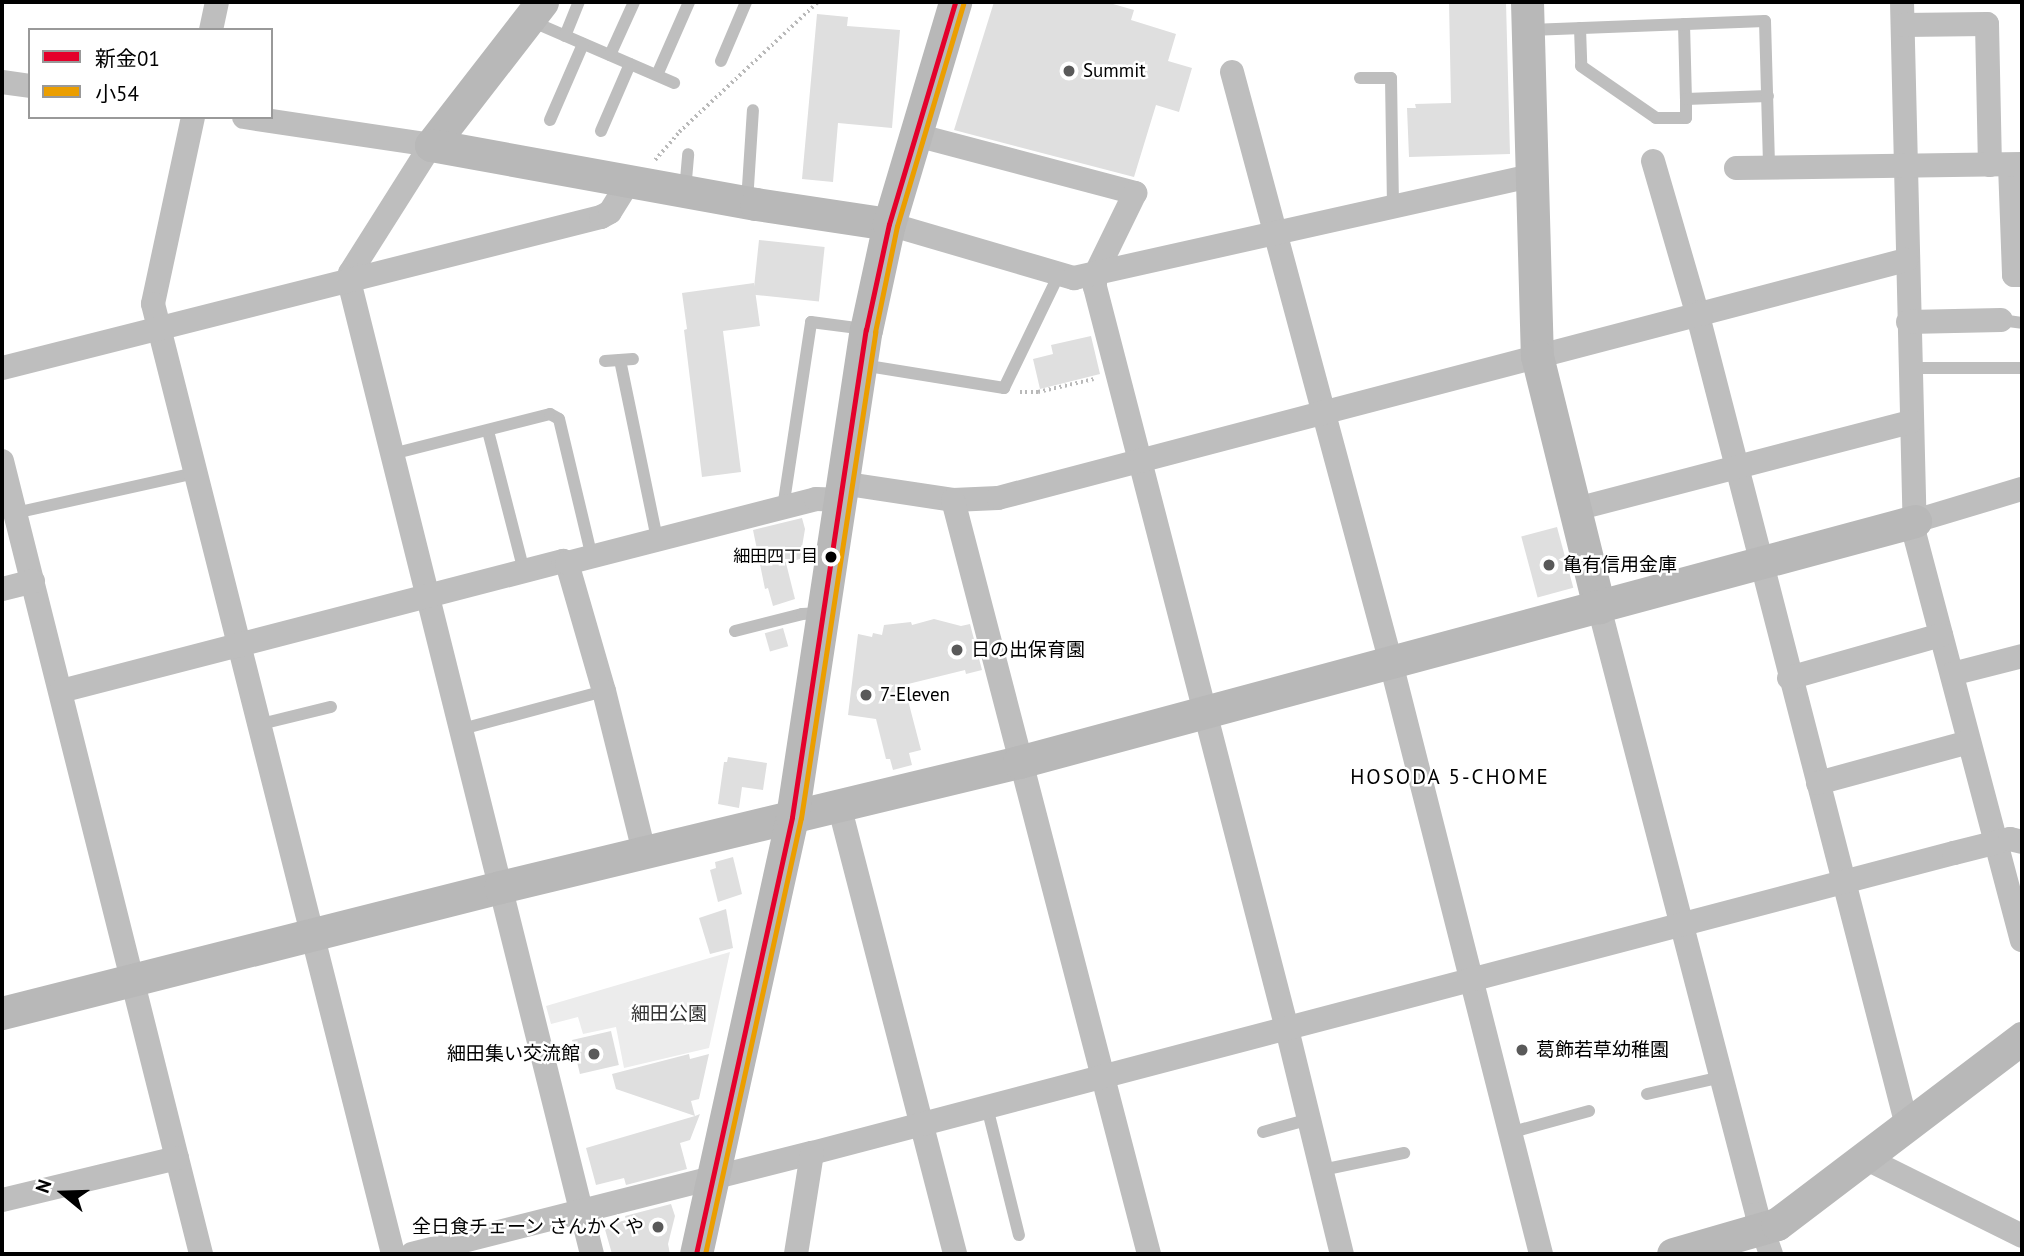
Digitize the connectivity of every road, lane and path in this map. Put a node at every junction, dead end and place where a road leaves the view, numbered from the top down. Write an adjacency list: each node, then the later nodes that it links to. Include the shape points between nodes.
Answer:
1 (217, 2): 12 (street)
2 (579, 2): 14 (lane)
3 (634, 2): 16 (lane)
4 (689, 2): 20 (lane)
5 (746, 2): 17 (lane)
6 (818, 2): 40 (path)
7 (955, 2): 32 (street)
8 (535, 11): 14 (lane); 33 (street)
9 (1903, 13): 36 (street, via 1987,24); 39 (street)
10 (1528, 16): 13 (lane); 41 (street)
11 (1684, 24): 13 (lane); 25 (lane, via 1765,22); 26 (lane)
12 (211, 28)
13 (1580, 28): 26 (lane, via 1581,66 1656,118 1686,118)
14 (565, 36): 15 (lane)
15 (583, 44): 16 (lane); 30 (lane)
16 (610, 55): 18 (lane)
17 (722, 61)
18 (630, 64): 20 (lane); 31 (lane)
19 (1232, 72): 46 (street)
20 (657, 75): 23 (lane)
21 (1360, 78): 44 (lane, via 1391,78)
22 (2, 82): 24 (street)
23 (674, 83)
24 (28, 86)
25 (1768, 96): 26 (lane); 37 (lane)
26 (1686, 99)
27 (753, 110): 43 (lane)
28 (194, 119): 55 (street, via 153,304)
29 (257, 119): 33 (street)
30 (550, 120)
31 (601, 131)
32 (916, 135): 45 (street); 49 (street, via 1135,193)
33 (431, 145): 40 (street); 51 (street)
34 (688, 155): 42 (lane)
35 (1653, 161): 52 (street)
36 (2007, 165): 39 (street); 50 (street, via 2014,275)
37 (1769, 167): 38 (street); 39 (street)
38 (1736, 168)
39 (1906, 168): 47 (street)
40 (639, 174): 42 (street); 51 (street, via 601,217)
41 (1532, 176): 44 (street); 57 (street)
42 (685, 191): 43 (street)
43 (747, 202): 45 (street)
44 (1393, 207): 46 (street)
45 (889, 224): 48 (street); 56 (street)
46 (1277, 233): 49 (street); 65 (street)
47 (1906, 260): 52 (street); 53 (street)
48 (1059, 274): 49 (street, via 1074,278); 64 (lane)
49 (1095, 275): 63 (street)
50 (2022, 275)
51 (349, 281): 55 (street); 68 (street)
52 (1697, 312): 57 (street); 71 (street)
53 (1908, 322): 54 (street); 61 (street)
54 (2012, 322)
55 (159, 329): 60 (street); 72 (street)
56 (866, 330): 59 (street); 76 (lane, via 811,322)
57 (1537, 356): 65 (street); 77 (street)
58 (605, 361): 80 (lane, via 626,359)
59 (859, 364): 64 (lane); 74 (street)
60 (2, 368)
61 (1909, 368): 62 (lane); 66 (street)
62 (2022, 368)
63 (1116, 374): 64 (path, via 1038,392); 70 (street)
64 (1004, 388)
65 (1323, 411): 70 (street); 94 (street)
66 (1911, 422): 71 (street); 79 (street)
67 (488, 431): 68 (lane); 81 (lane, via 550,414 559,419); 84 (lane)
68 (392, 454): 87 (street)
69 (2, 461): 78 (street)
70 (1139, 461): 75 (street, via 998,498); 100 (street)
71 (1735, 468): 77 (street); 83 (street)
72 (196, 472): 78 (lane); 92 (street)
73 (2022, 489): 79 (street)
74 (840, 491): 75 (street); 76 (street); 89 (street)
75 (953, 500): 104 (street)
76 (783, 508): 80 (street)
77 (1576, 509): 88 (street)
78 (15, 513): 85 (street)
79 (1915, 521): 83 (street); 91 (street)
80 (657, 539): 81 (street)
81 (592, 557): 82 (street)
82 (567, 563): 84 (street); 98 (street)
83 (1759, 563): 88 (street); 96 (street)
84 (524, 571): 87 (street)
85 (33, 581): 86 (street); 97 (street)
86 (2, 589)
87 (427, 597): 92 (street); 102 (street)
88 (1599, 607): 94 (street); 113 (street)
89 (825, 612): 90 (lane); 107 (street)
90 (735, 631)
91 (1941, 635): 95 (street); 96 (street)
92 (241, 646): 97 (street); 101 (street)
93 (2022, 656): 95 (street)
94 (1391, 663): 100 (street); 117 (street)
95 (1952, 674): 103 (street)
96 (1790, 678): 105 (street)
97 (61, 691): 116 (street)
98 (604, 691): 102 (lane); 110 (street)
99 (331, 707): 101 (lane)
100 (1203, 711): 104 (street); 119 (street)
101 (261, 724): 114 (street)
102 (461, 729): 112 (street)
103 (1969, 742): 105 (street); 108 (street)
104 (1019, 762): 106 (street); 121 (street)
105 (1818, 783): 111 (street)
106 (839, 805): 107 (street); 127 (street)
107 (792, 817): 110 (street); 136 (street)
108 (1997, 842): 109 (street); 111 (street); 115 (street)
109 (2022, 842)
110 (644, 852): 112 (street)
111 (1845, 882): 113 (street); 128 (street)
112 (500, 887): 114 (street); 138 (street)
113 (1682, 926): 117 (street); 122 (street)
114 (312, 936): 116 (street); 143 (street)
115 (2022, 940)
116 (134, 980): 118 (street); 133 (street)
117 (1469, 981): 119 (street); 130 (street)
118 (2, 1013)
119 (1287, 1029): 121 (street); 126 (street)
120 (2022, 1038): 128 (street)
121 (1104, 1076): 124 (street); 149 (street)
122 (1721, 1077): 123 (lane); 141 (street)
123 (1647, 1094)
124 (987, 1107): 127 (street); 140 (lane)
125 (1589, 1111): 130 (lane)
126 (1310, 1119): 129 (lane); 135 (street)
127 (922, 1123): 131 (street); 148 (street)
128 (1908, 1126): 134 (street)
129 (1263, 1132)
130 (1508, 1133): 151 (street)
131 (812, 1153): 136 (street); 147 (street)
132 (1404, 1153): 135 (lane)
133 (177, 1158): 137 (street); 142 (street)
134 (1865, 1158): 139 (street); 141 (street, via 1777,1224)
135 (1322, 1170): 150 (street)
136 (715, 1178): 138 (street); 146 (street)
137 (2, 1200)
138 (581, 1211): 144 (street); 145 (street)
139 (2020, 1229)
140 (1019, 1235)
141 (1767, 1242): 152 (street)
142 (201, 1254)
143 (393, 1254)
144 (412, 1254)
145 (592, 1254)
146 (696, 1254)
147 (796, 1254)
148 (955, 1254)
149 (1149, 1254)
150 (1342, 1254)
151 (1541, 1254)
152 (1673, 1254)

